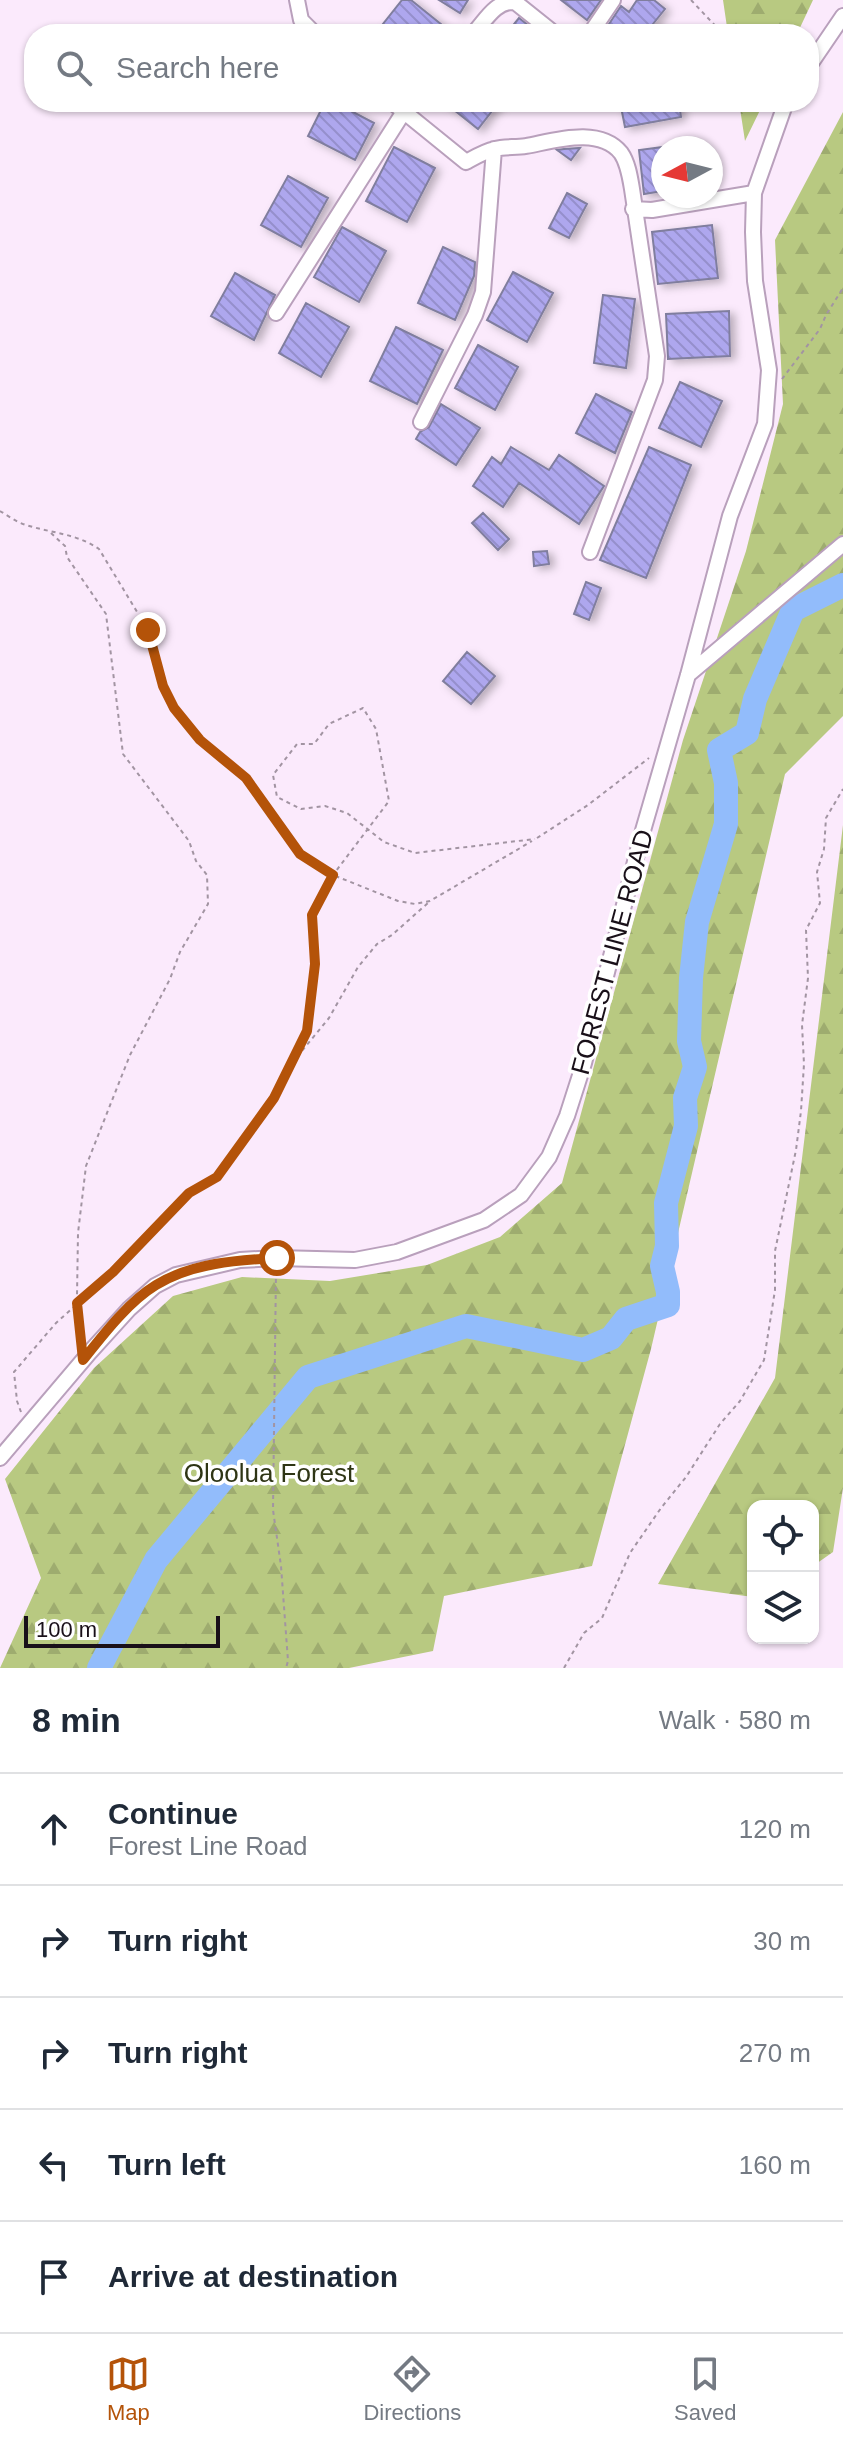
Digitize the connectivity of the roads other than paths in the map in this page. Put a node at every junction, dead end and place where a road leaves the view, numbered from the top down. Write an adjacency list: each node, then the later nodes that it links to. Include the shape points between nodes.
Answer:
1 (297, 0): 4 (street)
2 (613, 0): 7 (street)
3 (843, 16): 8 (street)
4 (305, 24)
5 (482, 24): 6 (street, via 507,1)
6 (542, 24)
7 (597, 24)
8 (819, 51)
9 (405, 112): 15 (street)
10 (412, 112): 12 (street, via 466,162)
11 (782, 112): 13 (street, FOREST LINE ROAD)
12 (494, 149): 14 (street, via 561,139 607,143 621,153 628,170); 16 (street, via 483,292)
13 (754, 193): 14 (street); 19 (street, FOREST LINE ROAD, via 754,269 769,370 765,424 730,516)
14 (633, 209): 18 (street, via 654,323 655,380)
15 (276, 313)
16 (421, 422)
17 (843, 544): 19 (street)
18 (590, 552)
19 (688, 675): 20 (street, FOREST LINE ROAD, via 567,1116 549,1157 521,1195 484,1220 397,1252 355,1260 240,1260 176,1275 129,1309)
20 (0, 1458)

